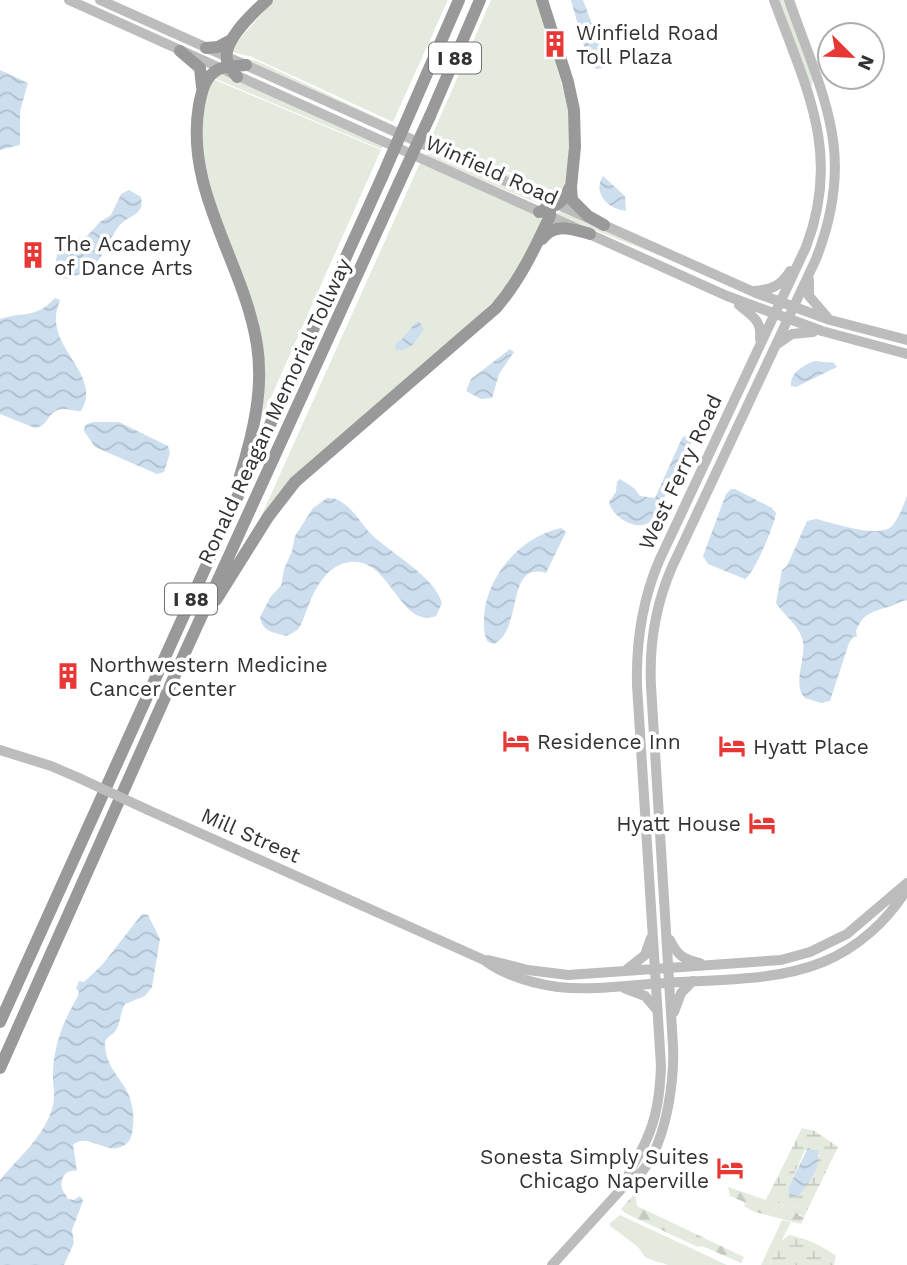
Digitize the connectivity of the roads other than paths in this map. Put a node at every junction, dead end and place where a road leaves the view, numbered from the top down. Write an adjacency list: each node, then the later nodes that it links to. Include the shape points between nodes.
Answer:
1 (69, 0): 11 (main road, Winfield Road)
2 (100, 0): 10 (main road, Winfield Road)
3 (268, 0): 9 (highway)
4 (459, 0): 34 (highway, Ronald Reagan Memorial Tollway / I 88, bridge)
5 (480, 0): 35 (highway, Ronald Reagan Memorial Tollway / I 88, bridge)
6 (542, 0): 15 (highway, via 574,110)
7 (774, 0): 19 (main road, West Ferry Road, via 813,107 821,150 820,202)
8 (789, 0): 21 (main road, West Ferry Road, via 827,109 835,151 830,221)
9 (231, 40): 10 (highway); 13 (highway, via 226,51)
10 (206, 48): 13 (main road, Winfield Road)
11 (180, 51): 13 (main road, Winfield Road); 14 (highway, via 200,68)
12 (246, 65): 13 (highway); 16 (main road, Winfield Road)
13 (228, 67): 14 (highway, via 213,73); 16 (main road, Winfield Road)
14 (202, 88): 34 (highway, via 196,141 201,181 251,312 259,364 253,430)
15 (571, 187): 16 (highway, via 566,199); 17 (highway, via 575,204)
16 (548, 208): 17 (main road, Winfield Road); 18 (main road, Winfield Road); 20 (highway)
17 (604, 225): 22 (main road, Winfield Road)
18 (590, 234): 20 (highway, via 553,229); 23 (main road, Winfield Road)
19 (806, 247): 22 (main road, via 779,286); 24 (main road, West Ferry Road)
20 (534, 251): 35 (highway, via 517,283 496,308 284,495)
21 (809, 274): 25 (main road, West Ferry Road); 28 (main road, via 810,298)
22 (753, 292): 24 (main road, Winfield Road)
23 (727, 296): 26 (main road, Winfield Road); 32 (main road, via 757,319)
24 (780, 303): 25 (main road, Winfield Road); 26 (main road, West Ferry Road)
25 (793, 307): 27 (main road, West Ferry Road); 28 (main road, Winfield Road)
26 (775, 315): 27 (main road, Winfield Road); 32 (main road, West Ferry Road)
27 (788, 320): 29 (main road, Winfield Road); 31 (main road, West Ferry Road)
28 (830, 320): 30 (main road, Winfield Road)
29 (822, 331): 31 (main road, via 792,334); 33 (main road, Winfield Road)
30 (907, 340)
31 (776, 345): 39 (main road, West Ferry Road, via 672,567 654,621 651,674)
32 (759, 347): 40 (main road, West Ferry Road, via 659,561 642,615 637,685)
33 (907, 354)
34 (225, 523): 54 (highway, Ronald Reagan Memorial Tollway / I 88)
35 (187, 648): 55 (highway, Ronald Reagan Memorial Tollway / I 88)
36 (0, 750): 42 (main road, Mill Street, bridge, via 79,778)
37 (907, 883): 41 (main road)
38 (907, 889): 47 (main road, via 888,915 853,945 823,962)
39 (666, 932): 43 (main road, via 677,955); 44 (main road, West Ferry Road)
40 (653, 934): 45 (main road, West Ferry Road); 46 (main road, via 645,955)
41 (847, 934): 43 (main road, Mill Street, via 781,960); 47 (main road, via 840,946)
42 (484, 960): 46 (main road, Mill Street, via 556,974); 51 (main road, Mill Street, via 499,971 550,985)
43 (710, 966): 44 (main road, Mill Street)
44 (668, 969): 45 (main road, Mill Street); 49 (main road, West Ferry Road)
45 (655, 970): 46 (main road, Mill Street); 50 (main road, West Ferry Road)
46 (625, 971)
47 (788, 973): 48 (main road, Mill Street)
48 (693, 981): 49 (main road, Mill Street); 53 (main road, via 679,998)
49 (669, 982): 50 (main road, Mill Street); 53 (main road, West Ferry Road)
50 (656, 983): 51 (main road, Mill Street); 52 (main road, West Ferry Road)
51 (617, 986): 52 (main road, via 640,993)
52 (657, 1012): 56 (main road, West Ferry Road, via 658,1103)
53 (672, 1020): 56 (main road, West Ferry Road, via 674,1069 669,1108 643,1169)
54 (0, 1022)
55 (0, 1068)
56 (626, 1184): 57 (main road, West Ferry Road)
57 (552, 1265)

